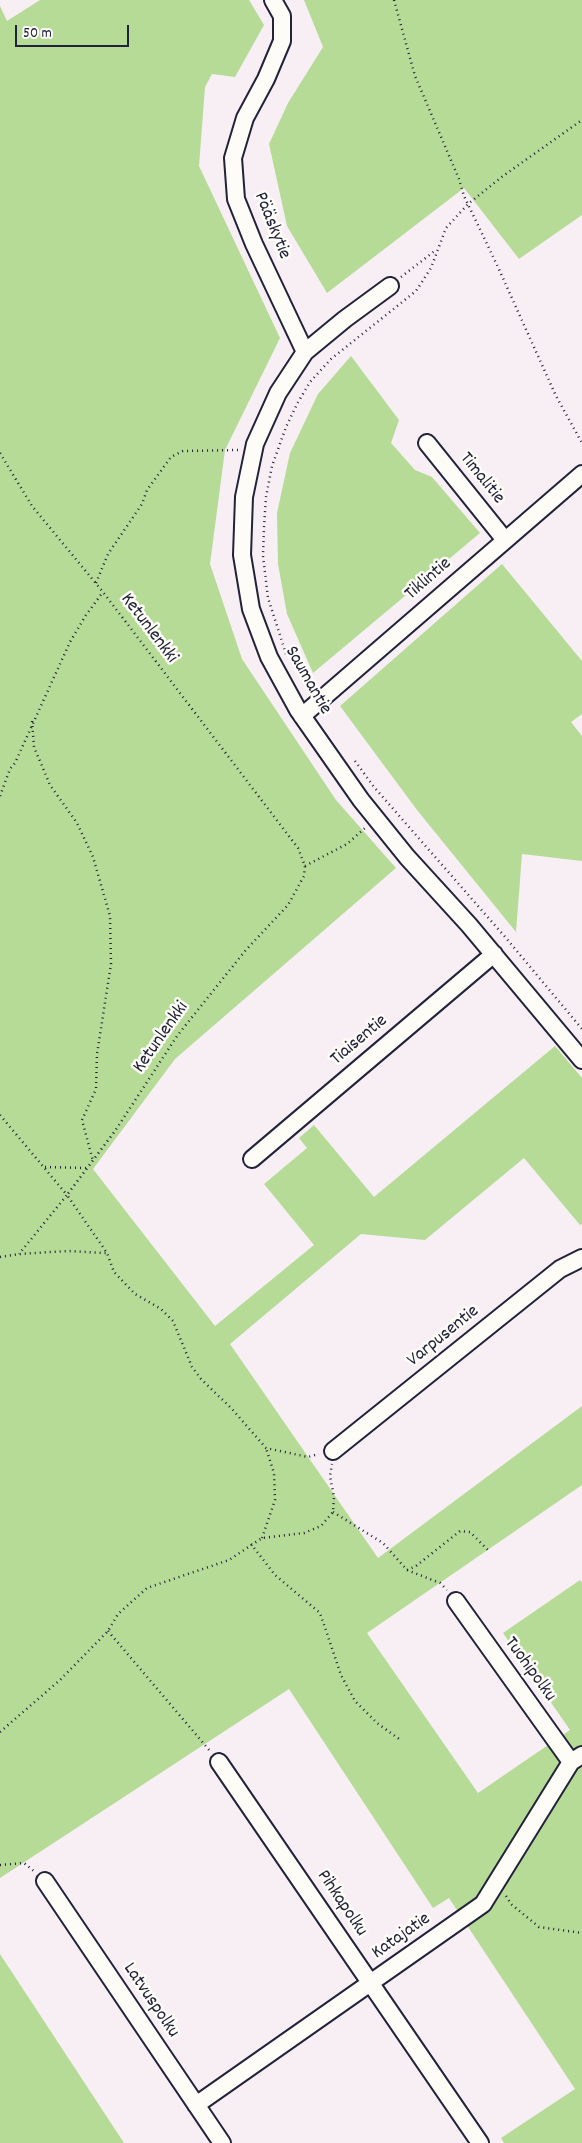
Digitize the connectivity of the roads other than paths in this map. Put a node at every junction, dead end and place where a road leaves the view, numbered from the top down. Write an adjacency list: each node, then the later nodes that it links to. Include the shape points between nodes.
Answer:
1 (273, 0): 3 (street, Pääskytie, via 282,16 282,41 245,118 233,158 236,199)
2 (390, 286): 3 (street, Saumantie)
3 (305, 352): 7 (street, Saumantie, via 278,393 254,449 244,497 242,555 251,610 269,657)
4 (427, 443): 6 (street, Timalitie)
5 (582, 474): 6 (street, Tiklintie)
6 (505, 540): 7 (street, Tiklintie)
7 (302, 716): 8 (street, Saumantie, via 377,820)
8 (494, 954): 9 (street, Saumantie); 10 (street, Tiaisentie)
9 (579, 1050)
10 (252, 1159)
11 (582, 1258): 12 (street, Varpusentie, via 560,1269)
12 (333, 1451)
13 (456, 1601): 14 (street, Tuohipolku)
14 (576, 1758): 17 (street, Katajatie, via 483,1904)
15 (219, 1762): 17 (street, Pihkapolku)
16 (45, 1881): 18 (street, Latvuspolku)
17 (370, 1983): 18 (street, Katajatie); 20 (street, Pihkapolku)
18 (196, 2105): 19 (street, Latvuspolku)
19 (222, 2143)
20 (480, 2143)

